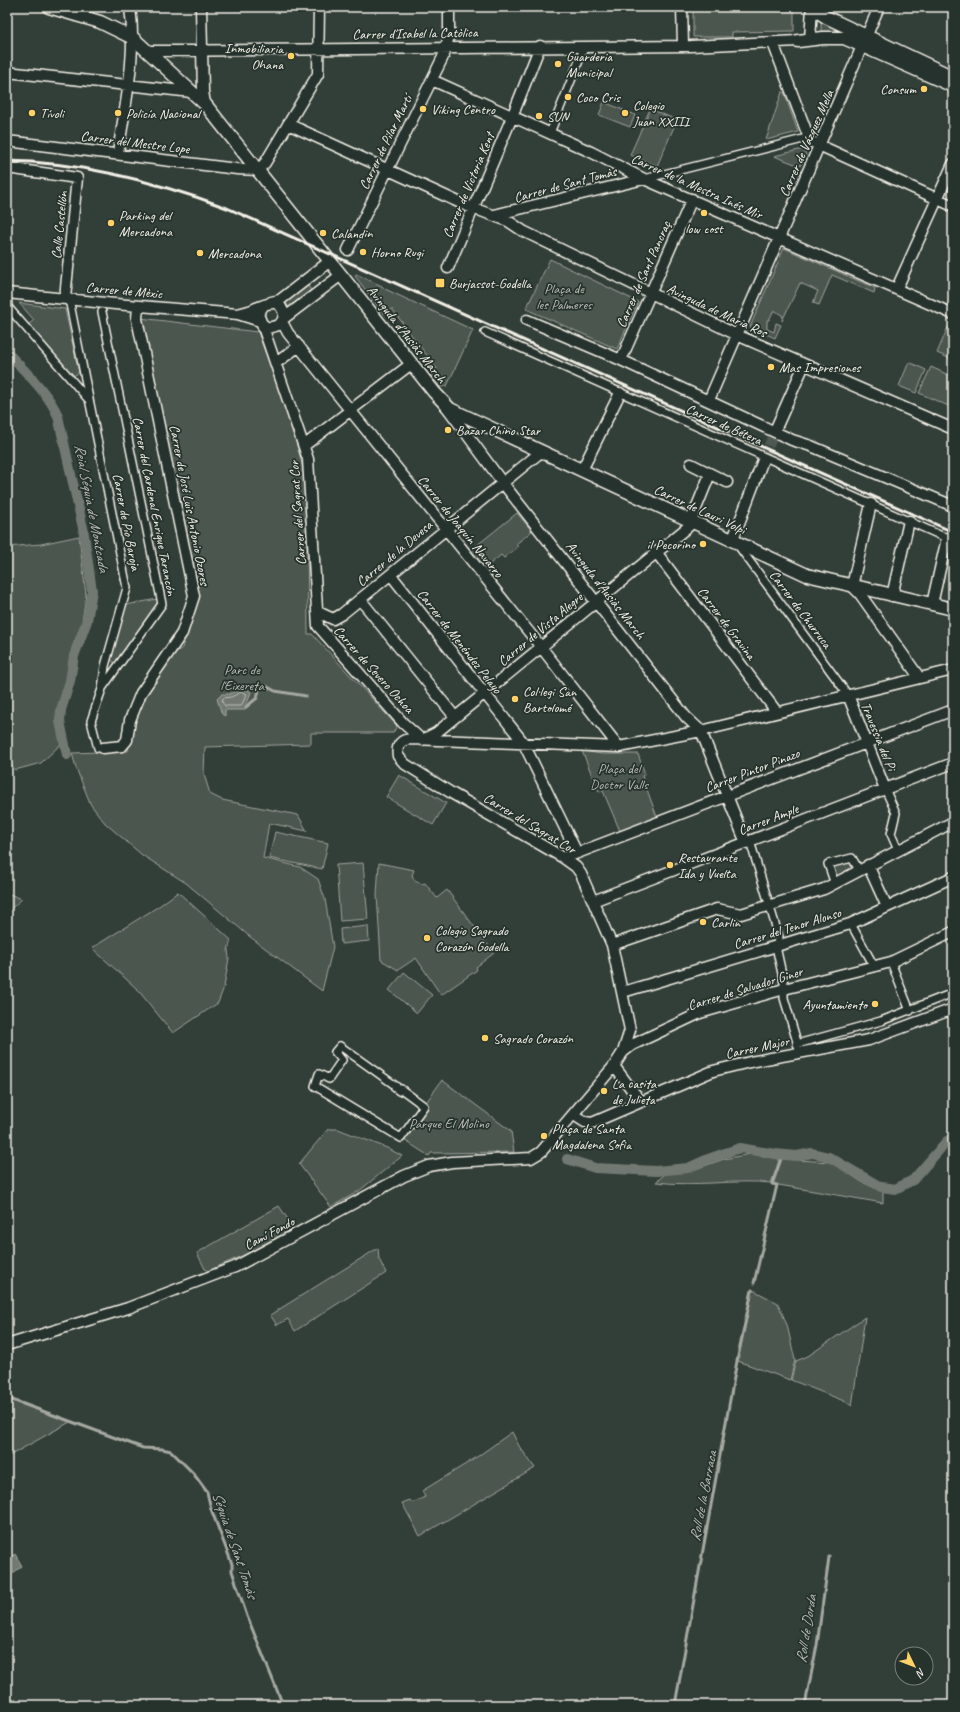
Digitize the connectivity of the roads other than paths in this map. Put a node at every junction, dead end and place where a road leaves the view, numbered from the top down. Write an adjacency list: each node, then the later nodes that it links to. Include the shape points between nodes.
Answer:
1 (49, 7): 9 (street, Avinguda d'Ausiàs March, via 100,22)
2 (130, 7): 9 (street)
3 (201, 7): 19 (street)
4 (319, 7): 18 (street)
5 (448, 7): 17 (street)
6 (682, 7): 14 (street)
7 (812, 7): 10 (street); 12 (street)
8 (879, 7): 12 (street, Carrer de Vázquez Mella)
9 (133, 38): 20 (street, Avinguda d'Ausiàs March); 24 (street)
10 (810, 40): 11 (street); 12 (street, via 836,37)
11 (798, 41): 13 (street, Carrer d'Isabel la Catòlica)
12 (865, 41): 22 (street); 25 (street); 33 (street, Carrer de Vázquez Mella)
13 (773, 43): 14 (street, Carrer d'Isabel la Catòlica); 31 (street)
14 (683, 45): 16 (street, Carrer d'Isabel la Catòlica)
15 (540, 46): 16 (street, Carrer d'Isabel la Catòlica); 17 (street, Carrer d'Isabel la Catòlica); 28 (street, Carrer de Victoria Kent)
16 (585, 46): 30 (street)
17 (447, 47): 18 (street, Carrer d'Isabel la Catòlica); 23 (street, Carrer de Pilar Martí)
18 (319, 48): 19 (street, Carrer d'Isabel la Catòlica); 29 (street, via 318,74)
19 (202, 50): 20 (street, Carrer d'Isabel la Catòlica); 27 (street)
20 (148, 51): 26 (street, Avinguda d'Ausiàs March)
21 (7, 72): 24 (street)
22 (953, 77)
23 (432, 80): 28 (street, Carrer de la Mestra Inés Mir); 39 (street, Carrer de Pilar Martí)
24 (128, 86): 26 (street); 34 (street)
25 (953, 86)
26 (192, 92): 27 (street, Avinguda d'Ausiàs March)
27 (205, 104): 40 (street, Avinguda d'Ausiàs March)
28 (512, 117): 30 (street, Carrer de la Mestra Inés Mir); 46 (street, Carrer de Victoria Kent)
29 (288, 124): 39 (street, Avinguda de Maria Ros); 40 (street, via 265,163)
30 (550, 133): 37 (street, Carrer de la Mestra Inés Mir)
31 (807, 138): 33 (street); 35 (street); 41 (street, Carrer de Sant Tomàs)
32 (7, 141): 34 (street, Carrer del Mestre Lope)
33 (820, 147): 35 (street, Carrer de Vázquez Mella); 43 (street)
34 (118, 153): 40 (street, Carrer del Mestre Lope)
35 (815, 157): 50 (street, Carrer de Vázquez Mella)
36 (953, 164): 43 (street)
37 (620, 166): 41 (street, Carrer de la Mestra Inés Mir); 42 (street, via 623,177)
38 (7, 168): 58 (street, Calle Castellón, via 77,178)
39 (388, 169): 46 (street, Avinguda de Maria Ros); 51 (street, Carrer de Pilar Martí)
40 (258, 170): 52 (street, Avinguda d'Ausiàs March)
41 (644, 179): 42 (street, Carrer de Sant Tomàs); 44 (street, Carrer de la Mestra Inés Mir)
42 (618, 184): 47 (street, Carrer de Sant Tomàs)
43 (936, 198): 45 (street); 55 (street)
44 (692, 199): 50 (street, Carrer de la Mestra Inés Mir); 57 (street, Carrer de Sant Pancraç)
45 (953, 206)
46 (474, 208): 48 (street, Avinguda de Maria Ros); 53 (street, Carrer de Victoria Kent)
47 (521, 209): 48 (street, Carrer de Sant Tomàs); 49 (street, via 515,217)
48 (494, 215): 49 (street, Avinguda de Maria Ros)
49 (517, 226): 57 (street, Avinguda de Maria Ros)
50 (780, 237): 55 (street, Carrer de la Mestra Inés Mir); 69 (street, Carrer de Vázquez Mella)
51 (348, 250)
52 (330, 261): 54 (street, Avinguda d'Ausiàs March); 59 (street, Carrer de Mèxic, via 280,300)
53 (448, 268)
54 (341, 274): 65 (street); 73 (street, Avinguda d'Ausiàs March)
55 (897, 288): 64 (street, Carrer de la Mestra Inés Mir)
56 (7, 293): 58 (street, Carrer de Mèxic)
57 (650, 294): 69 (street, Avinguda de Maria Ros); 71 (street, Carrer de Sant Pancraç)
58 (67, 299): 61 (street, Carrer de Mèxic); 76 (street, Carrer de Pío Baroja)
59 (267, 304): 63 (street, Carrer de Mèxic); 65 (street, via 281,308); 67 (street, via 258,314)
60 (7, 306): 76 (street)
61 (138, 306): 63 (street, Carrer de Mèxic); 119 (street, Carrer de José Luis Antonio Ozores, via 137,319 194,596 182,633 138,699 130,720 126,743 122,746)
62 (102, 312): 109 (street, Carrer del Cardenal Enrique Tarancón, via 162,604)
63 (238, 314): 67 (street, Carrer de Mèxic)
64 (953, 314)
65 (282, 320): 67 (street, via 272,328); 70 (street, Carrer de Joaquín Navarro, via 283,326)
66 (527, 320): 71 (street, Carrer de Bétera)
67 (261, 322): 72 (street, Carrer del Sagrat Cor)
68 (485, 332): 75 (street, Carrer de Bétera)
69 (737, 335): 74 (street, Avinguda de Maria Ros); 77 (street, Carrer de Vázquez Mella)
70 (299, 346): 72 (street); 79 (street, Carrer de Joaquín Navarro)
71 (621, 360): 77 (street, Carrer de Bétera)
72 (276, 363): 82 (street, Carrer del Sagrat Cor)
73 (411, 364): 78 (street, Avinguda d'Ausiàs March); 79 (street)
74 (804, 365): 80 (street); 81 (street, Avinguda de Maria Ros)
75 (620, 393): 86 (street); 91 (street, Carrer de Bétera)
76 (88, 399): 109 (street, Carrer de Pío Baroja, via 127,588 105,666)
77 (709, 400): 90 (street, Carrer de Bétera, via 792,440)
78 (444, 405): 83 (street, Carrer de Lauri Volpi); 88 (street, Avinguda d'Ausiàs March)
79 (351, 410): 82 (street); 94 (street, Carrer de Joaquín Navarro)
80 (776, 428)
81 (953, 429)
82 (305, 445): 105 (street, Carrer del Sagrat Cor, via 310,470)
83 (542, 451): 86 (street, Carrer de Lauri Volpi); 88 (street, Carrer de la Devesa)
84 (764, 460): 95 (street)
85 (691, 464): 87 (street)
86 (582, 470): 92 (street, Carrer de Lauri Volpi)
87 (710, 474): 89 (street); 92 (street)
88 (502, 482): 94 (street, Carrer de la Devesa); 102 (street, Avinguda d'Ausiàs March)
89 (727, 482)
90 (952, 503)
91 (871, 504): 93 (street, Carrer de Bétera); 99 (street)
92 (692, 521): 95 (street, Carrer de Lauri Volpi); 97 (street, Carrer de Vista Alegre)
93 (909, 521): 96 (street, Carrer de Bétera); 100 (street)
94 (445, 528): 98 (street, Carrer de la Devesa); 106 (street, Carrer de Joaquín Navarro)
95 (733, 539): 99 (street, Carrer de Lauri Volpi, via 807,575); 111 (street, Carrer de Churruca)
96 (950, 539): 103 (street)
97 (656, 552): 102 (street, Carrer de Vista Alegre); 113 (street, Carrer de Gravina)
98 (391, 575): 101 (street, Carrer de la Devesa); 110 (street, Carrer de Menéndez Pelayo)
99 (852, 586): 100 (street, Carrer de Lauri Volpi); 108 (street)
100 (892, 596): 103 (street, Carrer de Lauri Volpi)
101 (360, 599): 105 (street, Carrer de la Devesa, via 333,619); 114 (street)
102 (595, 601): 106 (street, Carrer de Vista Alegre); 115 (street, Avinguda d'Ausiàs March, via 686,717)
103 (932, 604): 104 (street, Carrer de Lauri Volpi)
104 (953, 609)
105 (318, 612): 116 (street, Carrer de Severo Ochoa, via 318,626 321,631 403,723)
106 (541, 647): 110 (street, Carrer de Vista Alegre); 120 (street, Carrer de Joaquín Navarro)
107 (953, 670): 108 (street)
108 (918, 677): 111 (street)
109 (102, 688): 119 (street, Carrer de Pío Baroja, via 91,721)
110 (484, 694): 114 (street, Carrer de Vista Alegre); 117 (street, Carrer de Menéndez Pelayo)
111 (848, 695): 113 (street); 118 (street, Travessia del Pi)
112 (953, 710): 118 (street, Carrer Pintor Pinazo)
113 (776, 712): 115 (street)
114 (455, 717): 116 (street, Carrer de Vista Alegre, via 433,735)
115 (701, 731): 120 (street); 123 (street)
116 (422, 740): 117 (street); 128 (street, Carrer del Sagrat Cor, via 406,739 398,746 398,756 405,764)
117 (523, 742): 120 (street); 127 (street, Carrer de Menéndez Pelayo)
118 (866, 742): 122 (street, Travessia del Pi); 123 (street, Carrer Pintor Pinazo)
119 (100, 748)
120 (619, 748)
121 (953, 763): 122 (street, Carrer Ample)
122 (885, 789): 125 (street, Carrer Ample); 126 (street, via 896,813 891,834)
123 (727, 795): 125 (street); 127 (street, Carrer Pintor Pinazo)
124 (953, 822): 126 (street)
125 (748, 842): 133 (street, Carrer Ample); 134 (street)
126 (898, 850): 129 (street)
127 (577, 853): 128 (street, Carrer Pintor Pinazo)
128 (562, 857): 133 (street, Carrer del Sagrat Cor, via 576,867)
129 (868, 865): 130 (street); 135 (street)
130 (859, 870): 132 (street); 132 (street, via 852,858 828,864)
131 (953, 877): 135 (street, Carrer del Tenor Alonso)
132 (835, 884): 134 (street)
133 (594, 901): 138 (street, Carrer del Sagrat Cor)
134 (770, 906): 138 (street, via 741,914 717,909); 139 (street, via 779,937)
135 (887, 907): 136 (street, Carrer del Tenor Alonso)
136 (851, 924): 139 (street, Carrer del Tenor Alonso); 141 (street)
137 (953, 932): 140 (street, Carrer de Salvador Giner)
138 (612, 945): 143 (street, Carrer del Sagrat Cor)
139 (778, 945): 142 (street); 143 (street, Carrer del Tenor Alonso)
140 (891, 962): 141 (street, Carrer de Salvador Giner); 146 (street)
141 (874, 966): 142 (street, Carrer de Salvador Giner)
142 (784, 989): 148 (street, via 784,998); 149 (street, Carrer de Salvador Giner, via 700,1014 642,1040)
143 (623, 992): 149 (street, Carrer del Sagrat Cor, via 630,1030)
144 (953, 993): 146 (street)
145 (953, 1009): 148 (street, Carrer Major, via 869,1040)
146 (910, 1011): 148 (street)
147 (342, 1047): 147 (street, via 335,1052 342,1060 329,1079 319,1074 315,1086 401,1138 424,1106 401,1089 399,1091 396,1086)
148 (799, 1048): 151 (street, Carrer Major, via 713,1071)
149 (623, 1052): 150 (street, Carrer de Salvador Giner)
150 (614, 1066): 151 (street); 152 (street, Carrer de Salvador Giner)
151 (641, 1102): 152 (street, Carrer Major, via 592,1123)
152 (574, 1115): 153 (street, Camí Fondo, via 541,1152 531,1158 452,1162 429,1166 404,1176 235,1267 128,1308)
153 (7, 1345)

